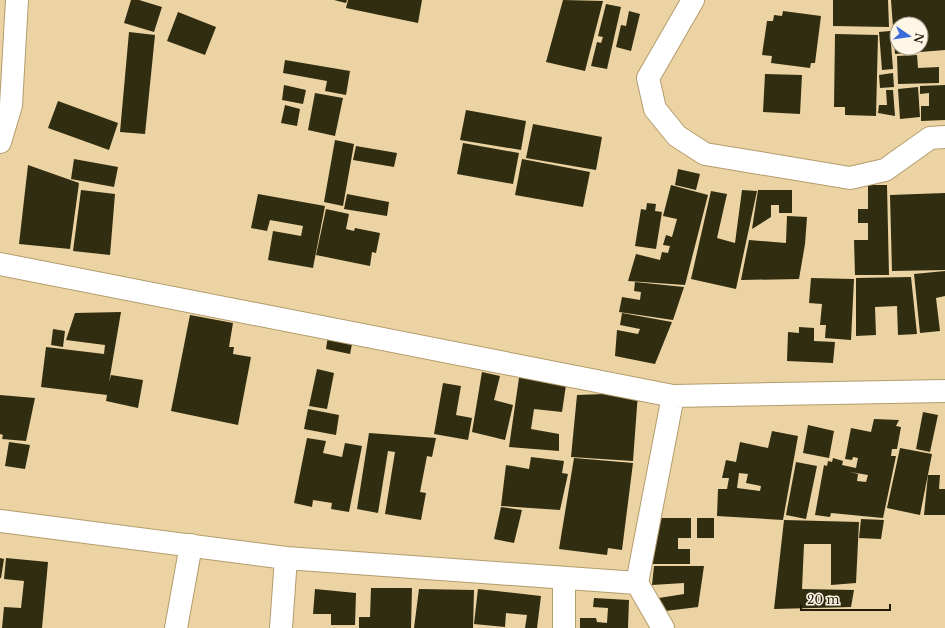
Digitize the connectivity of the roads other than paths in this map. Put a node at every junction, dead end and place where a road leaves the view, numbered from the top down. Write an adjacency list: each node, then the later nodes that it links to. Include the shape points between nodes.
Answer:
1 (17, 0): 3 (street)
2 (691, 0): 4 (street, via 648,78 656,109 677,136 705,154 850,178 885,170 930,138)
3 (5, 104): 5 (street)
4 (945, 137)
5 (0, 142)
6 (0, 264): 8 (street)
7 (945, 391): 8 (street)
8 (673, 396): 13 (street)
9 (0, 521): 10 (street)
10 (191, 545): 11 (street); 14 (street)
11 (286, 558): 12 (street); 15 (street)
12 (564, 578): 13 (street); 16 (street)
13 (637, 583): 17 (street)
14 (176, 628)
15 (281, 628)
16 (564, 628)
17 (663, 628)

